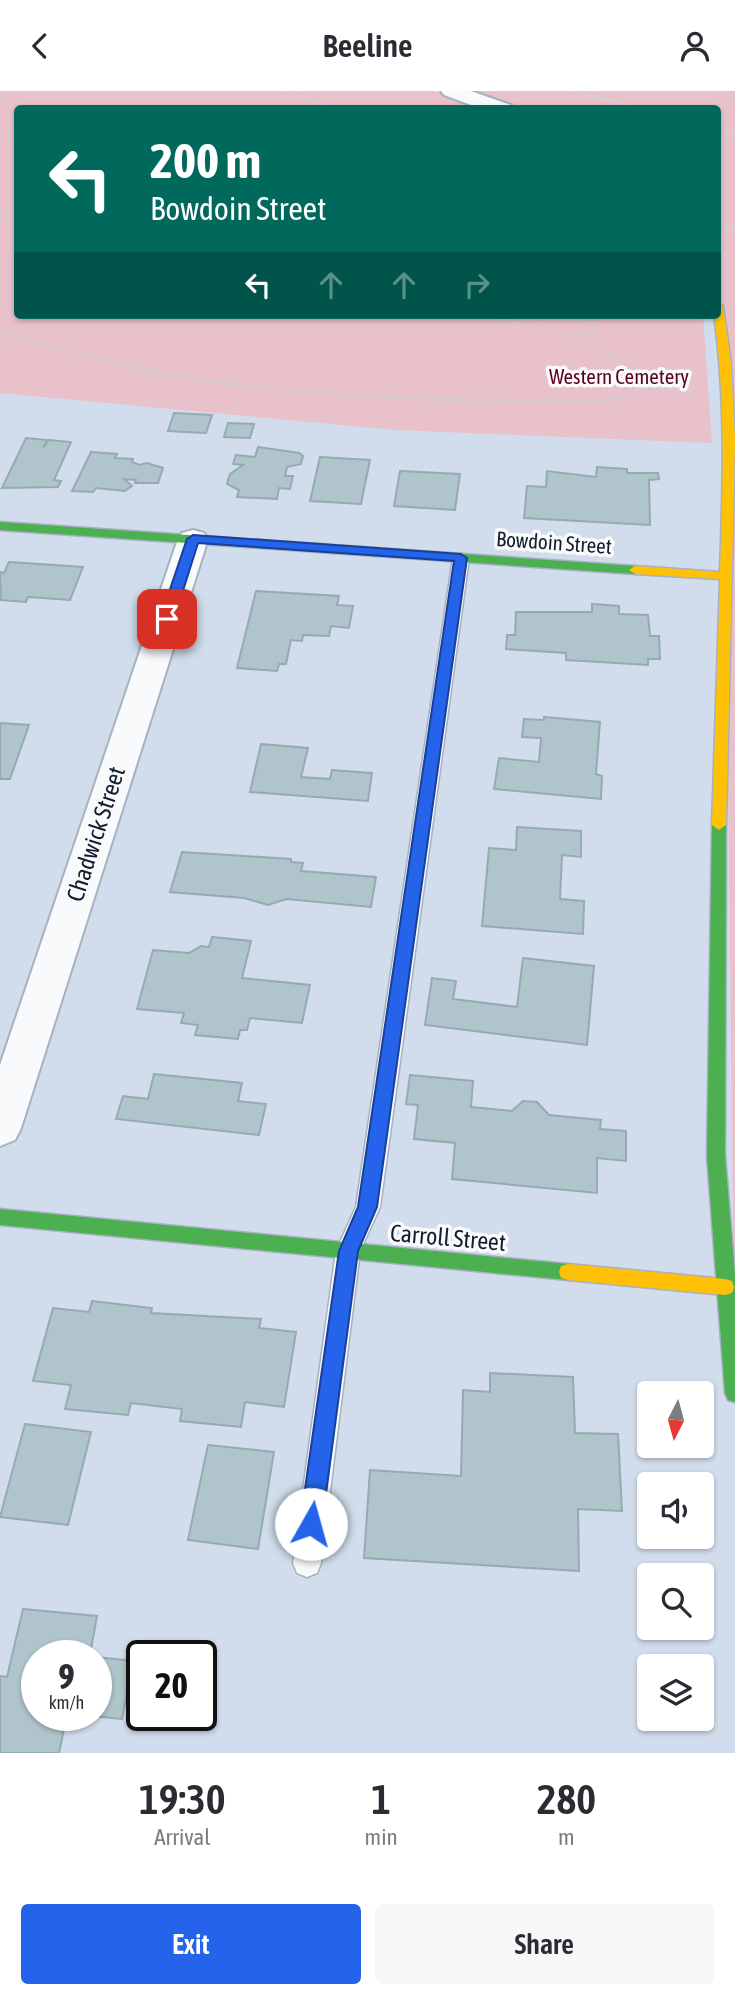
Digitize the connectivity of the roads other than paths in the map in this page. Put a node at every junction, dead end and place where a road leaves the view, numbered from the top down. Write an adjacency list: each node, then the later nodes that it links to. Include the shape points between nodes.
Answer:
1 (451, 91): 2 (street)
2 (492, 105)
3 (720, 319): 7 (street, via 730,457)
4 (0, 526): 5 (street, Bowdoin Street)
5 (193, 539): 6 (street, Bowdoin Street); 8 (street, Chadwick Street)
6 (461, 558): 7 (street, Bowdoin Street); 10 (lane, via 368,1207)
7 (727, 576): 11 (street, via 716,911 716,1156)
8 (0, 1128)
9 (0, 1217): 10 (street, Carroll Street)
10 (348, 1251): 11 (street, Carroll Street); 13 (lane)
11 (725, 1287): 12 (street)
12 (735, 1393)
13 (307, 1563)

